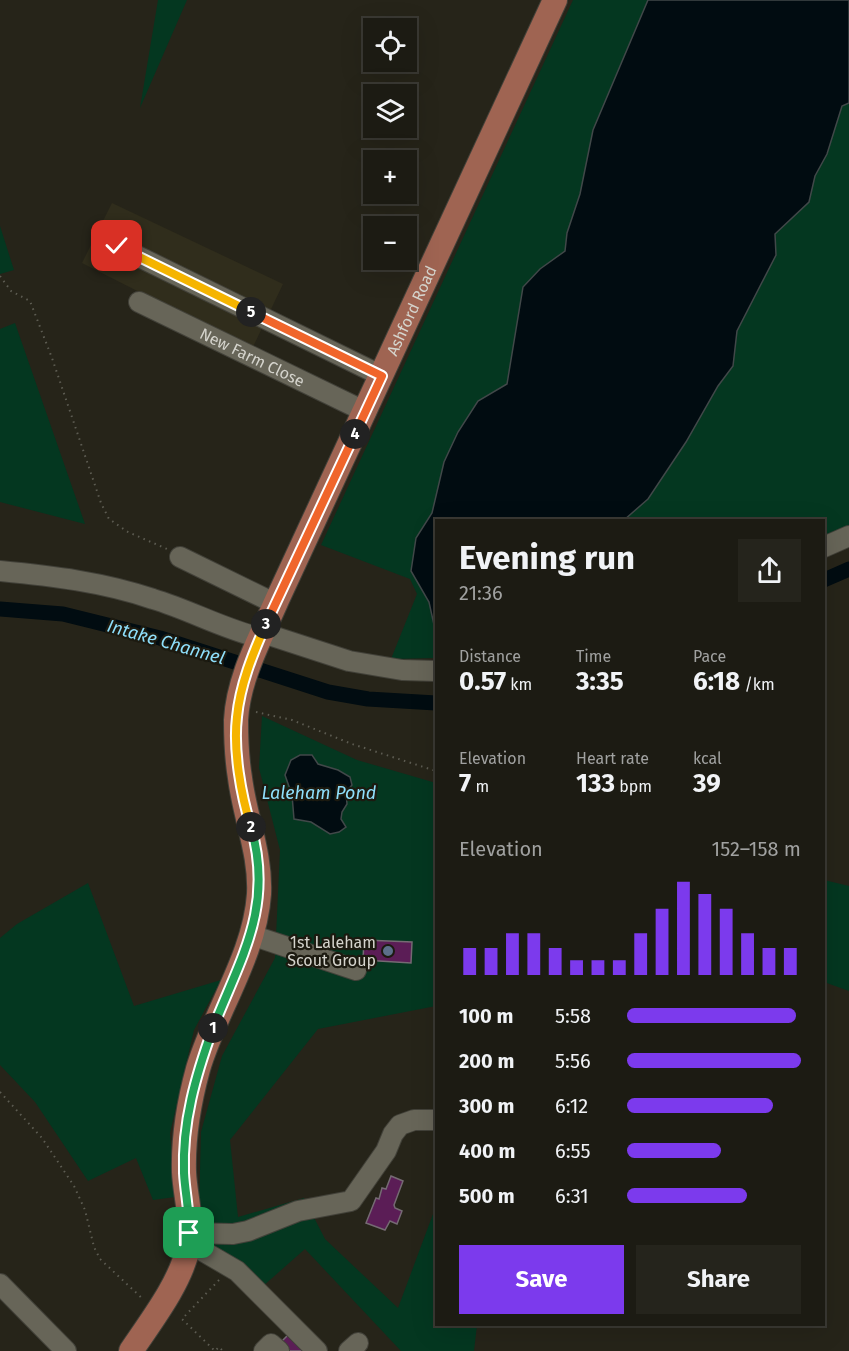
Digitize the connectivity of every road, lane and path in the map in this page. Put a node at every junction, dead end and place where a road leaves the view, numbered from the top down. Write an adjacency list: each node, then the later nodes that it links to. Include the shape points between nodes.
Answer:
1 (551, 2): 5 (main road, Ashford Road)
2 (117, 246): 5 (street)
3 (0, 276): 9 (path, via 10,291 30,301 109,519)
4 (140, 302): 6 (street, New Farm Close)
5 (382, 376): 6 (main road, Ashford Road)
6 (366, 412): 11 (main road, Ashford Road)
7 (849, 536): 8 (street)
8 (825, 547)
9 (180, 557): 11 (street)
10 (0, 572): 12 (street, via 73,579 131,592)
11 (276, 604): 12 (main road, Ashford Road)
12 (260, 638): 13 (street, via 349,661); 14 (main road, Ashford Road)
13 (435, 671)
14 (240, 699): 15 (path, via 352,744); 16 (main road, Ashford Road, via 236,719 240,778 258,866 259,894)
15 (435, 771)
16 (251, 935): 17 (street); 20 (main road, Ashford Road, via 213,1026 188,1110 184,1173)
17 (356, 970)
18 (0, 1092): 23 (path, via 42,1138 74,1186 100,1259)
19 (435, 1120): 20 (street, via 400,1125 351,1201 298,1211 248,1231)
20 (189, 1238): 23 (main road, via 179,1274); 29 (street, via 237,1270)
21 (222, 1277): 26 (path, via 182,1319 215,1351 219,1347)
22 (0, 1284): 24 (street)
23 (156, 1312): 25 (main road)
24 (66, 1351)
25 (131, 1351)
26 (223, 1351)
27 (264, 1351): 28 (street, via 271,1344)
28 (279, 1351)
29 (317, 1351)

